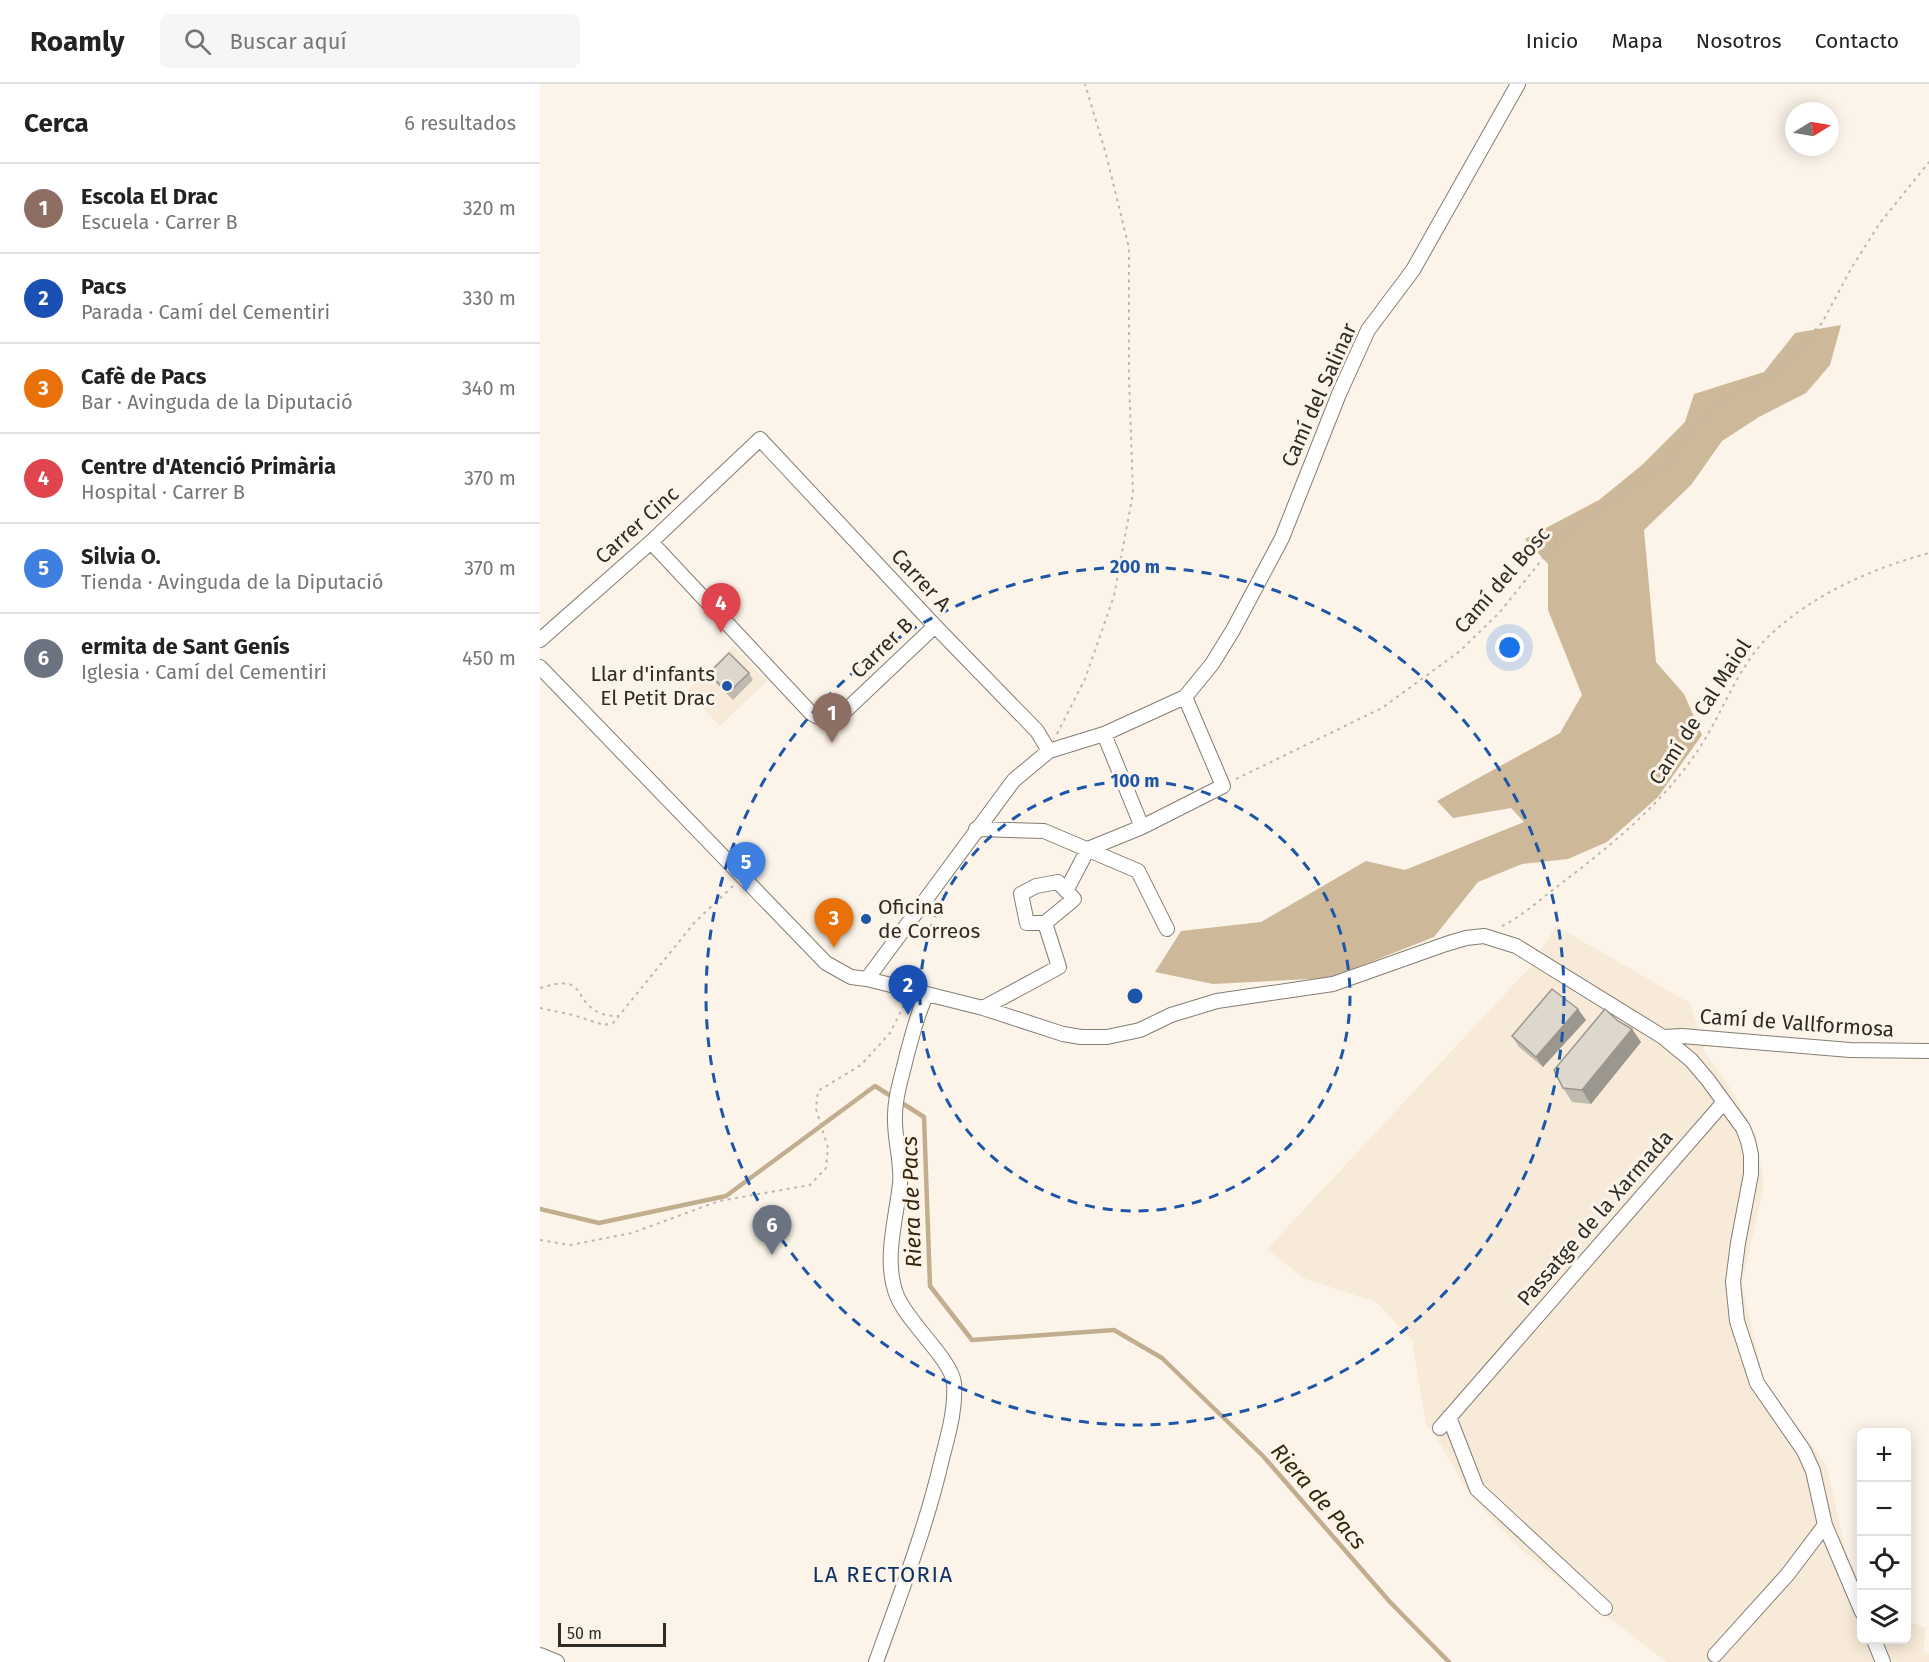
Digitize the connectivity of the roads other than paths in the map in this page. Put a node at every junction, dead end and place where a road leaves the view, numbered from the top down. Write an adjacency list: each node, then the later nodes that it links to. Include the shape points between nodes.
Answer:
1 (1518, 84): 7 (street, Camí del Salinar, via 1413,270 1368,330 1282,538 1233,630)
2 (760, 439): 3 (street, Carrer Cinc); 4 (street, Carrer A)
3 (651, 542): 4 (street, Carrer B, via 810,712 822,719 840,716); 5 (street, Carrer Cinc)
4 (935, 626): 9 (street, Carrer A, via 1037,730)
5 (540, 640)
6 (540, 667): 16 (street, via 826,963 851,977)
7 (1185, 697): 8 (street); 10 (street, via 1223,786)
8 (1104, 734): 9 (street); 10 (street)
9 (1049, 751): 11 (street, via 1014,780)
10 (1142, 827): 12 (street)
11 (976, 829): 12 (street, via 1044,831); 16 (street)
12 (1088, 849): 13 (street); 15 (street, via 1138,871)
13 (1066, 891): 14 (street, via 1074,900); 14 (street, via 1058,882 1021,894 1027,923)
14 (1045, 923): 18 (street, via 1059,967)
15 (1167, 929)
16 (867, 979): 17 (street)
17 (927, 994): 18 (street); 29 (street, via 895,1101 900,1182 892,1244 893,1278 905,1310 950,1370 954,1401 923,1528)
18 (983, 1008): 19 (street, via 1063,1034 1107,1037 1140,1030 1171,1015 1217,1001 1333,984 1446,944 1484,936 1516,946)
19 (1663, 1037): 20 (street, Camí de Vallformosa, via 1850,1050); 21 (street, via 1691,1060)
20 (1929, 1051)
21 (1724, 1102): 22 (street, via 1743,1128 1751,1155 1733,1282 1737,1321 1757,1383 1804,1451 1813,1471); 24 (street, Passatge de la Xarmada, via 1444,1423 1477,1489)
22 (1825, 1525): 23 (street); 26 (street, via 1788,1574)
23 (1857, 1600)
24 (1605, 1608)
25 (1876, 1644): 30 (street)
26 (1715, 1654)
27 (540, 1655): 28 (street)
28 (557, 1662)
29 (876, 1662)
30 (1883, 1662)

